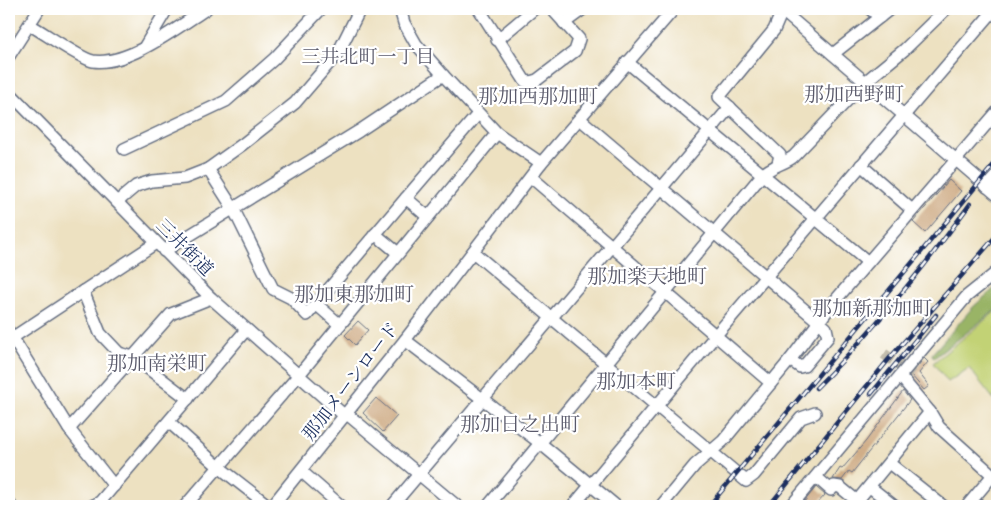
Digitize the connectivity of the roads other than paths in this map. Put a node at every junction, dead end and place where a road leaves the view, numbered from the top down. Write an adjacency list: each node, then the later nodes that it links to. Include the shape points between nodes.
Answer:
1 (40, 9): 19 (street)
2 (167, 9): 21 (street)
3 (206, 9): 21 (street)
4 (321, 9): 35 (street, via 274,59 226,101)
5 (360, 9): 40 (street, via 338,53 295,103)
6 (400, 9): 25 (street, via 404,24 416,44)
7 (479, 9): 20 (street)
8 (534, 9): 20 (street)
9 (552, 9): 18 (street)
10 (583, 9): 18 (street)
11 (674, 9): 24 (street)
12 (782, 9): 22 (street); 28 (street, via 774,30 719,97)
13 (870, 9): 17 (street)
14 (890, 9): 17 (street)
15 (946, 9): 26 (street)
16 (995, 9): 31 (street)
17 (880, 16): 22 (street)
18 (564, 23): 20 (street, via 579,40 578,45 575,51 538,80 524,81)
19 (30, 25): 21 (street, via 91,61 108,61); 23 (street)
20 (497, 40)
21 (145, 47)
22 (833, 54): 26 (street)
23 (9, 56)
24 (627, 62): 32 (street, 那加メーンロード); 33 (street)
25 (443, 75): 30 (street); 49 (street)
26 (865, 82): 31 (street); 37 (street, via 793,157)
27 (9, 92): 48 (street, 三井街道)
28 (730, 107): 33 (street); 37 (street, via 780,156)
29 (997, 112): 36 (street)
30 (478, 114): 34 (street); 47 (street)
31 (903, 114): 36 (street); 39 (street)
32 (580, 119): 38 (street, 那加メーンロード); 45 (street)
33 (710, 131): 41 (street); 45 (street)
34 (497, 133): 38 (street); 51 (street)
35 (124, 149)
36 (956, 159): 44 (street); 50 (street)
37 (778, 163): 41 (street)
38 (541, 164): 43 (street, 那加メーンロード)
39 (861, 165): 50 (street); 52 (street)
40 (208, 169): 48 (street, via 185,178 136,186); 49 (street)
41 (762, 175): 52 (street); 54 (street)
42 (997, 176): 44 (street)
43 (531, 177): 55 (street); 57 (street, 那加メーンロード)
44 (988, 187): 46 (street)
45 (662, 190): 54 (street); 55 (street)
46 (997, 196)
47 (406, 198): 51 (street); 53 (street)
48 (117, 202): 56 (street, 三井街道)
49 (233, 208): 56 (street); 65 (street, via 273,289 291,298 307,315)
50 (912, 210): 59 (street)
51 (428, 217): 58 (street)
52 (815, 219): 59 (street); 61 (street)
53 (375, 234): 58 (street); 65 (street)
54 (713, 234): 61 (street); 63 (street)
55 (613, 246): 63 (street); 66 (street)
56 (160, 247): 62 (street); 64 (street, 三井街道)
57 (473, 252): 66 (street); 72 (street, 那加メーンロード)
58 (398, 253): 68 (street)
59 (868, 262): 67 (street)
60 (997, 272): 77 (street, via 967,296)
61 (765, 278): 67 (street); 71 (street)
62 (83, 291): 70 (street); 73 (street, via 100,333 119,353)
63 (665, 292): 71 (street); 75 (street)
64 (211, 298): 69 (street, 三井街道); 73 (street, via 171,314)
65 (316, 304): 68 (street)
66 (552, 318): 75 (street); 80 (street)
67 (818, 322): 74 (street); 74 (street, via 826,328 828,337 804,366)
68 (340, 325): 76 (street)
69 (246, 330): 76 (street, 三井街道); 79 (street)
70 (11, 335): 86 (street)
71 (716, 335): 78 (street); 81 (street)
72 (405, 340): 80 (street); 84 (street, 那加メーンロード)
73 (133, 357): 79 (street); 86 (street)
74 (790, 360): 78 (street)
75 (606, 364): 81 (street); 87 (street)
76 (298, 376): 84 (street, 三井街道); 90 (street)
77 (900, 376): 82 (street); 93 (street)
78 (771, 384): 88 (street, via 722,441)
79 (188, 399): 85 (street)
80 (483, 399): 87 (street); 92 (street)
81 (656, 406): 88 (street); 95 (street)
82 (930, 412): 89 (street); 94 (street, via 939,428)
83 (815, 413): 88 (street, via 801,418 754,475 746,480)
84 (346, 415): 91 (street, 那加メーンロード); 92 (street, 三井街道)
85 (169, 422): 90 (street); 96 (street)
86 (70, 429): 96 (street)
87 (540, 443): 95 (street); 104 (street)
88 (709, 451): 107 (street)
89 (889, 463): 97 (street); 110 (street)
90 (219, 467): 99 (street); 100 (street)
91 (301, 471): 100 (street, 那加メーンロード); 101 (street)
92 (419, 475): 102 (street); 103 (street, 三井街道)
93 (816, 476): 97 (street, via 831,490 834,486 840,487 858,502); 108 (street)
94 (995, 477): 111 (street)
95 (591, 485): 105 (street); 106 (street)
96 (114, 486): 98 (street)
97 (870, 487): 109 (street)
98 (99, 505)
99 (185, 506)
100 (270, 506)
101 (341, 506)
102 (392, 506)
103 (457, 506)
104 (488, 506)
105 (573, 506)
106 (616, 506)
107 (661, 506)
108 (791, 506)
109 (894, 506)
110 (943, 506)
111 (967, 506)

